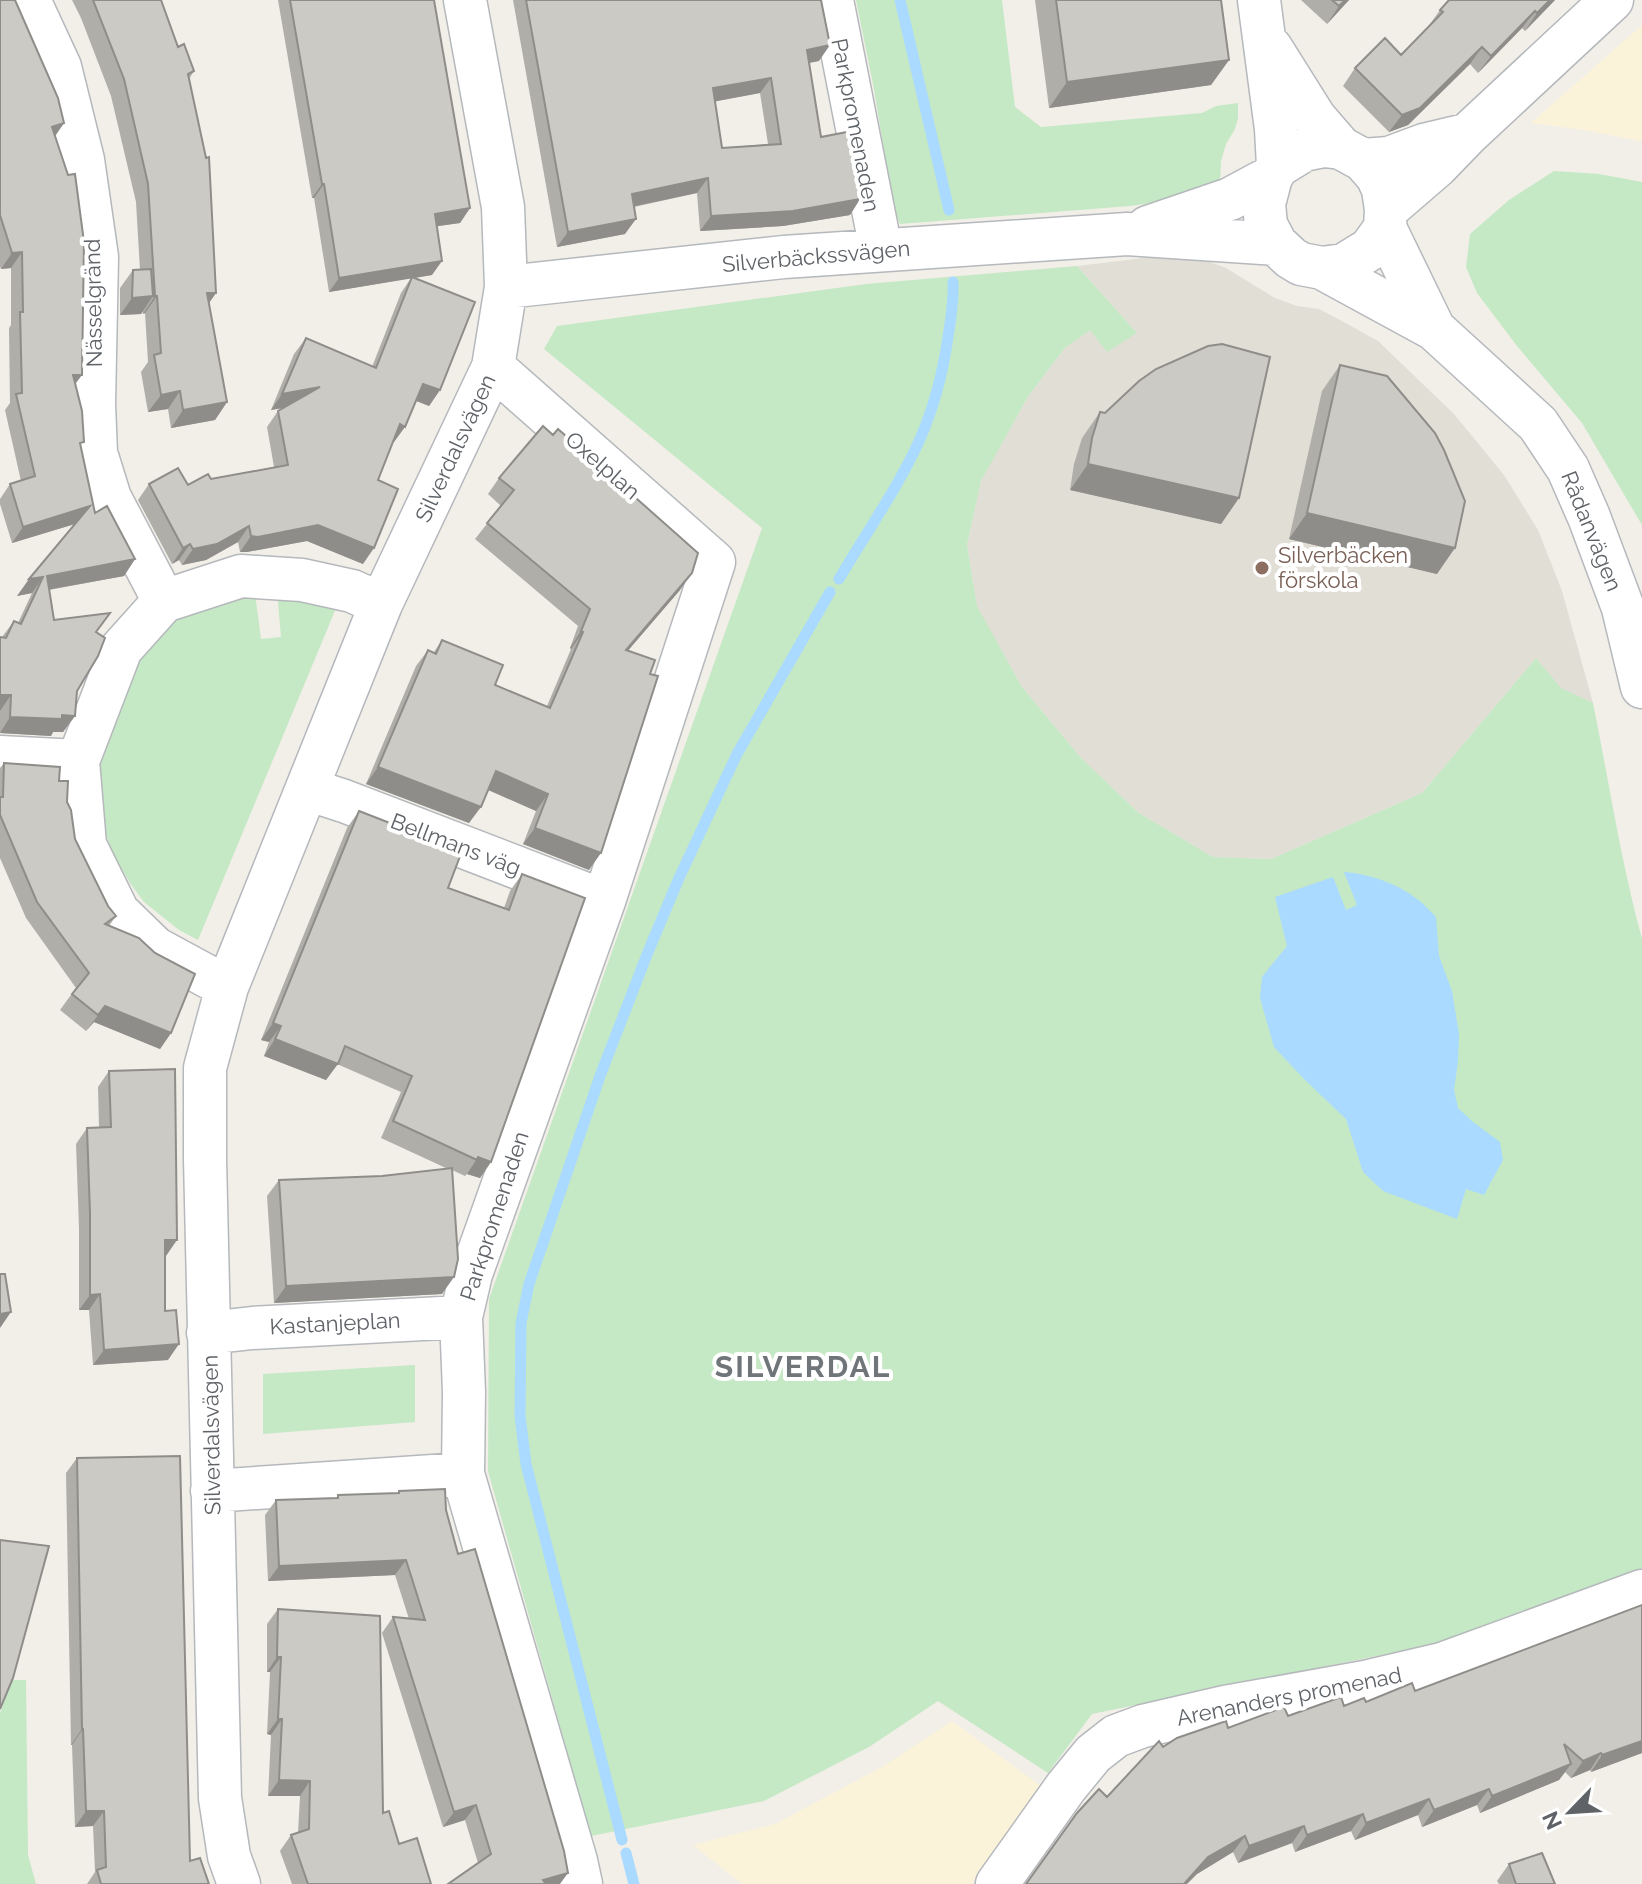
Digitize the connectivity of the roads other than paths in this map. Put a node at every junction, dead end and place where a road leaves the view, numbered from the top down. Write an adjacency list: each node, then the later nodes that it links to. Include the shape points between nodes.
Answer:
1 (29, 0): 18 (street, Nässelgränd, via 60,67 83,160 97,257 96,453 110,498)
2 (465, 0): 14 (street, Silverdalsvägen, via 503,207)
3 (832, 0): 12 (street, Parkpromenaden)
4 (1612, 0): 6 (street)
5 (1262, 18): 7 (street, Rådanvägen, via 1315,118); 8 (street, Rådanvägen, via 1276,129)
6 (1467, 135): 7 (street, via 1389,158); 9 (street)
7 (1352, 154): 8 (street, via 1324,146 1304,150); 9 (street, Rådanvägen, via 1377,176)
8 (1275, 172): 10 (street, Silverbäckssvägen, via 1230,199); 11 (street, Rådanvägen, via 1264,204 1266,225)
9 (1386, 219): 13 (street, via 1370,249 1344,265); 15 (street, Rådanvägen)
10 (1127, 234): 11 (street, Silverbäckssvägen); 12 (street, Silverbäckssvägen)
11 (1276, 244): 13 (street, Rådanvägen, via 1301,264)
12 (881, 250): 14 (street, Silverbäckssvägen)
13 (1322, 268): 15 (street, Rådanvägen)
14 (506, 287): 16 (street, Silverdalsvägen)
15 (1434, 329): 20 (street, Rådanvägen, via 1538,424 1568,469 1623,608)
16 (493, 367): 17 (street, Oxelplan); 19 (street, Silverdalsvägen)
17 (714, 562): 24 (street, Parkpromenaden)
18 (164, 601): 19 (street, via 241,576 302,580 352,591); 22 (street, via 121,649)
19 (381, 604): 23 (street, Silverdalsvägen)
20 (1642, 687)
21 (0, 757): 22 (street)
22 (78, 761): 25 (street, via 85,845 118,912 155,948)
23 (307, 789): 24 (street, Bellmans väg); 25 (street, Silverdalsvägen)
24 (604, 901): 26 (street, Parkpromenaden, via 471,1274)
25 (227, 987): 27 (street, Silverdalsvägen, via 205,1068)
26 (461, 1317): 27 (street, Kastanjeplan); 28 (street, Parkpromenaden)
27 (208, 1333): 29 (street, Silverdalsvägen)
28 (463, 1474): 29 (street); 32 (street, Parkpromenaden)
29 (212, 1491): 31 (street, Silverdalsvägen, via 220,1798)
30 (1642, 1591): 33 (street, Arenanders promenad, via 1442,1664 1225,1707 1116,1736 1066,1787)
31 (239, 1884)
32 (581, 1884)
33 (997, 1884)

